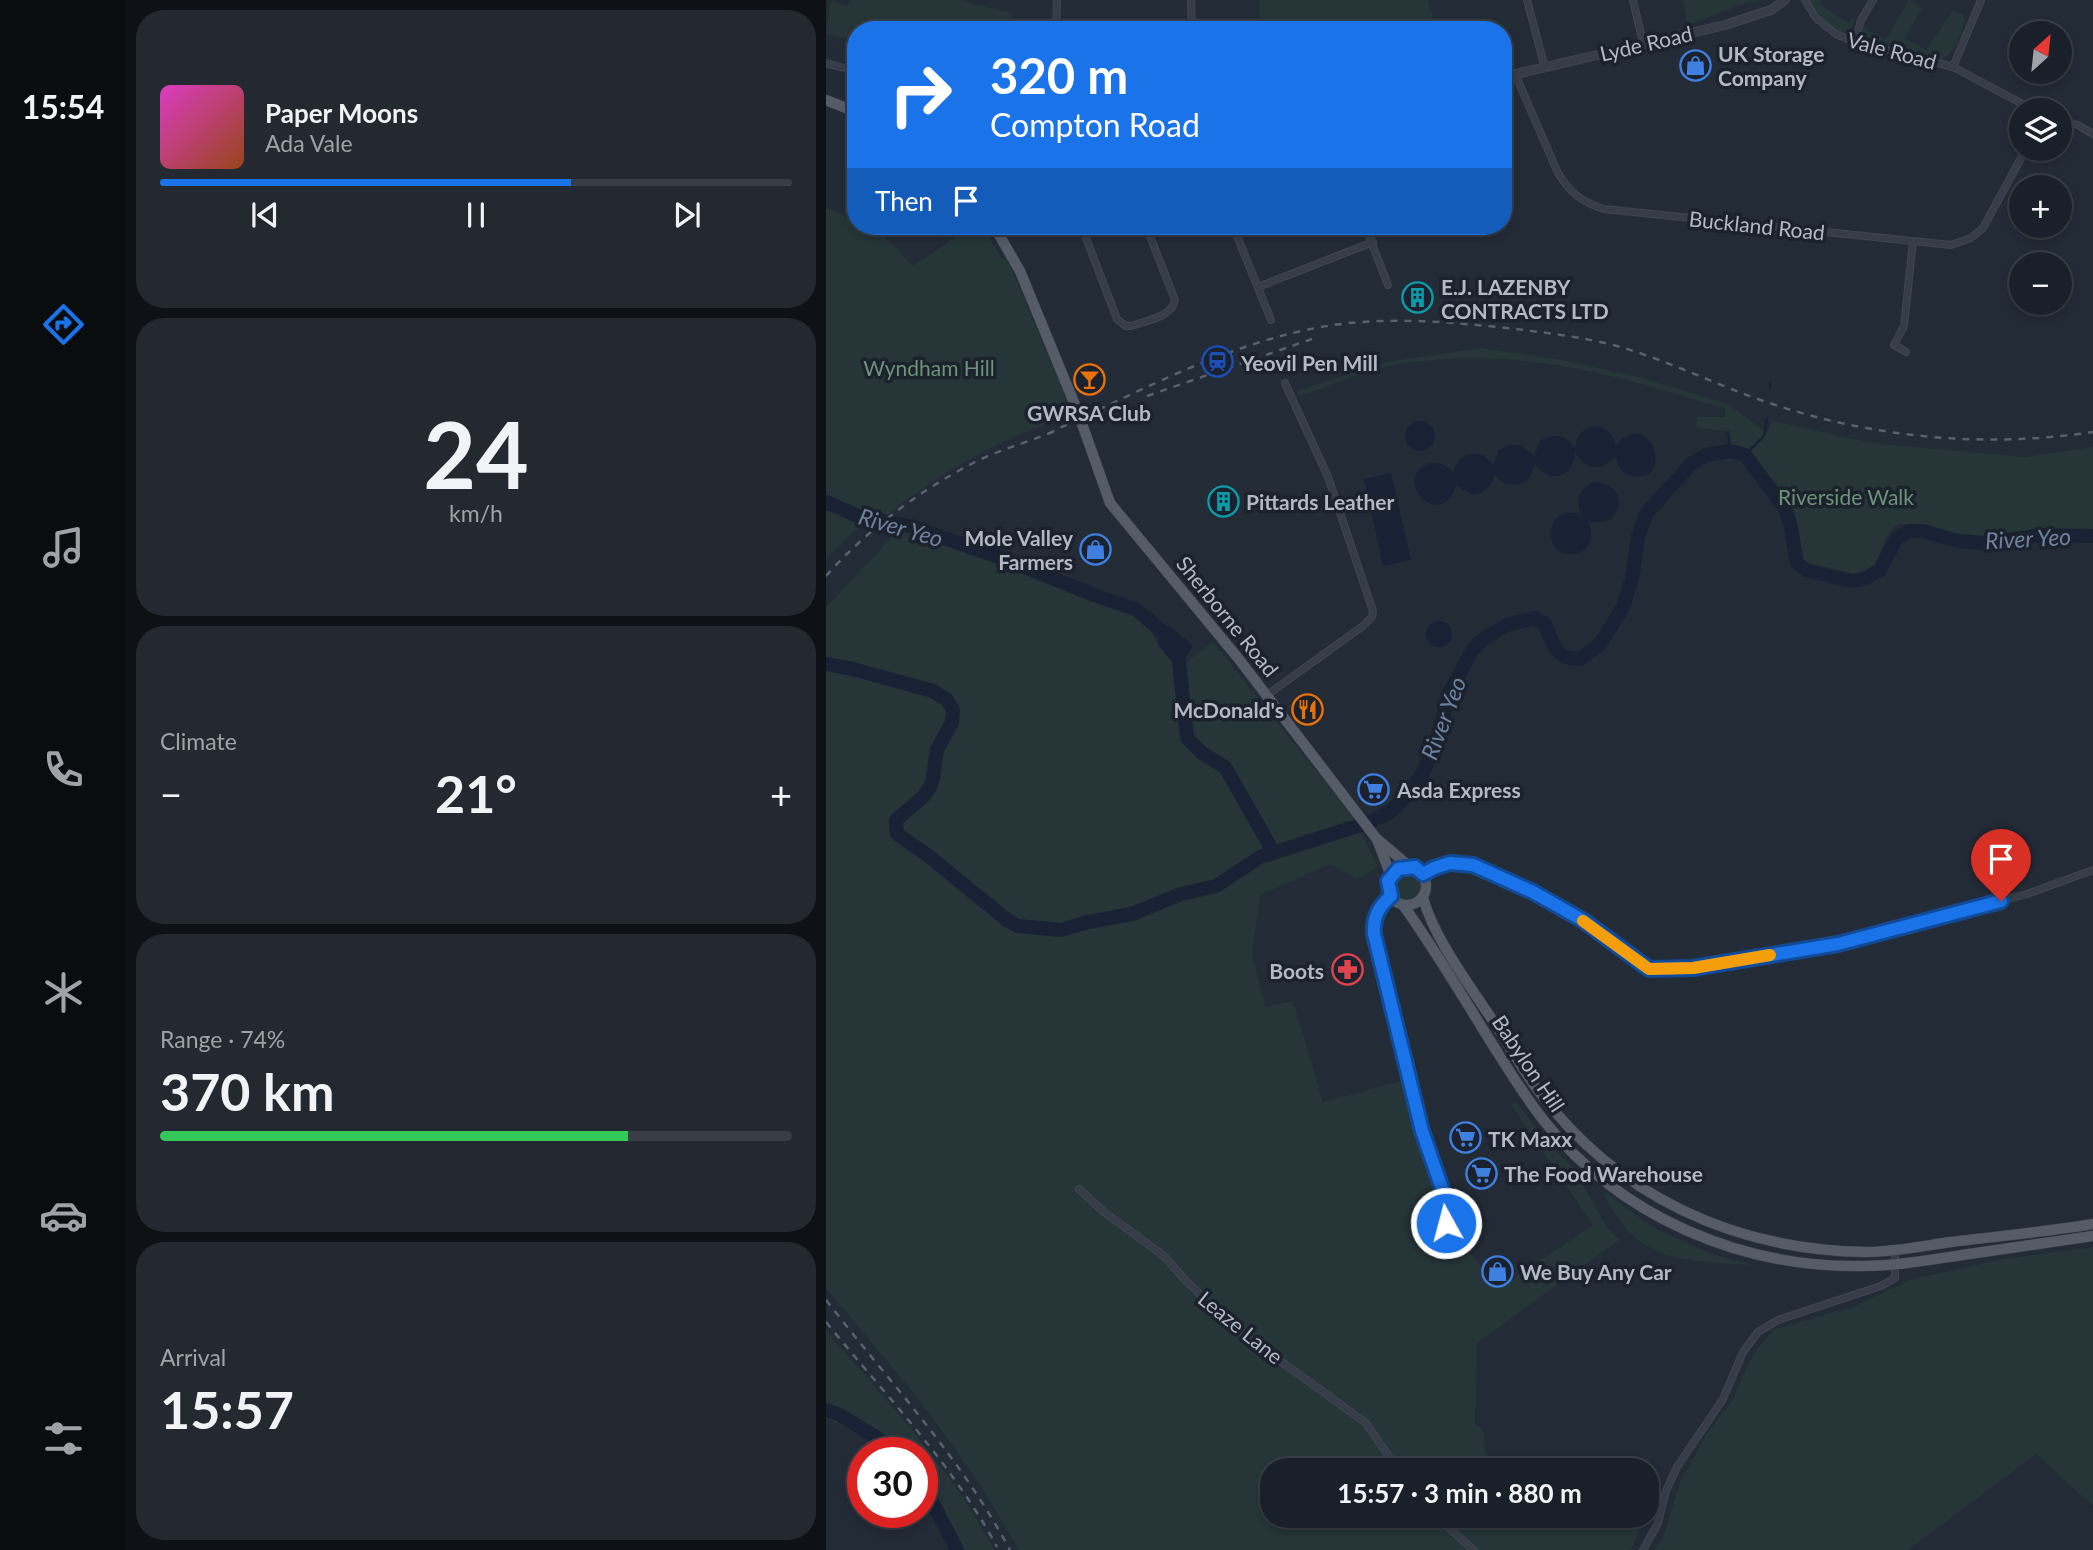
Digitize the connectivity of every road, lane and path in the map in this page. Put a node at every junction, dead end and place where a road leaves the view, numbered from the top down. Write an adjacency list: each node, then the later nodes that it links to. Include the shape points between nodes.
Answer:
1 (1057, 0): 9 (street)
2 (1191, 0): 10 (street)
3 (1527, 0): 15 (street)
4 (1633, 0): 12 (street)
5 (1785, 0): 12 (street, Lyde Road, via 1725,25)
6 (1805, 0): 11 (street, Vale Road, via 1816,18)
7 (1873, 0): 11 (street)
8 (1981, 0): 14 (street)
9 (1056, 21)
10 (1192, 21)
11 (1855, 42): 14 (street, Vale Road)
12 (1643, 43): 15 (street, Lyde Road)
13 (826, 63): 16 (street)
14 (1953, 67): 19 (street, Vale Road)
15 (1545, 68): 17 (street, Lyde Road)
16 (847, 69)
17 (1515, 74): 18 (street, Lyde Road); 30 (street, Buckland Road, via 1558,173 1567,188 1588,204)
18 (1512, 75)
19 (2011, 98)
20 (826, 100): 21 (main road)
21 (847, 108)
22 (2072, 123): 23 (street)
23 (2093, 134)
24 (2019, 161): 30 (street, Buckland Road, via 1983,228 1951,245)
25 (1000, 235): 37 (main road, Sherborne Road, bridge, via 1020,271 1075,405 1110,503)
26 (1087, 235): 27 (street, via 1118,319 1131,326 1174,306)
27 (1149, 235)
28 (1237, 235): 33 (street)
29 (1370, 235): 31 (street)
30 (1913, 241): 35 (street, via 1904,326 1894,345)
31 (1373, 242): 32 (street); 33 (street)
32 (1388, 285)
33 (1258, 287): 34 (street)
34 (1271, 320)
35 (1906, 352)
36 (1285, 383): 37 (street, via 1328,477 1373,611 1369,622)
37 (1267, 695): 38 (main road, Sherborne Road)
38 (1376, 838): 39 (main road); 42 (main road)
39 (1409, 866): 41 (main road); 42 (main road)
40 (2093, 870): 41 (street, via 2027,894 1838,944 1693,968 1649,969 1584,921 1473,865 1450,863)
41 (1423, 874): 44 (main road, via 1427,886)
42 (1391, 876): 43 (main road)
43 (1391, 896): 45 (main road); 49 (street, via 1377,910 1374,934 1422,1131 1447,1203)
44 (1423, 898): 45 (main road); 46 (main road, Babylon Hill, via 1443,942)
45 (1403, 905): 47 (main road, Babylon Hill)
46 (1510, 1047): 47 (main road); 52 (main road, Babylon Hill, via 1537,1090 1590,1148 1672,1206 1734,1232 1818,1250)
47 (1499, 1054): 53 (main road, Babylon Hill, via 1545,1123 1578,1159 1662,1219 1712,1242 1781,1260 1829,1266)
48 (1079, 1189): 54 (street, Leaze Lane, via 1164,1256 1239,1331 1366,1423)
49 (1446, 1224)
50 (2093, 1224): 52 (main road, Babylon Hill)
51 (2093, 1236): 53 (main road, Babylon Hill)
52 (1895, 1249): 53 (street)
53 (1896, 1265): 57 (street, via 1895,1278 1881,1286 1778,1320 1758,1332 1743,1352 1723,1399 1677,1467 1658,1523)
54 (1390, 1458)
55 (1449, 1528): 56 (street)
56 (1474, 1550)
57 (1643, 1550)

